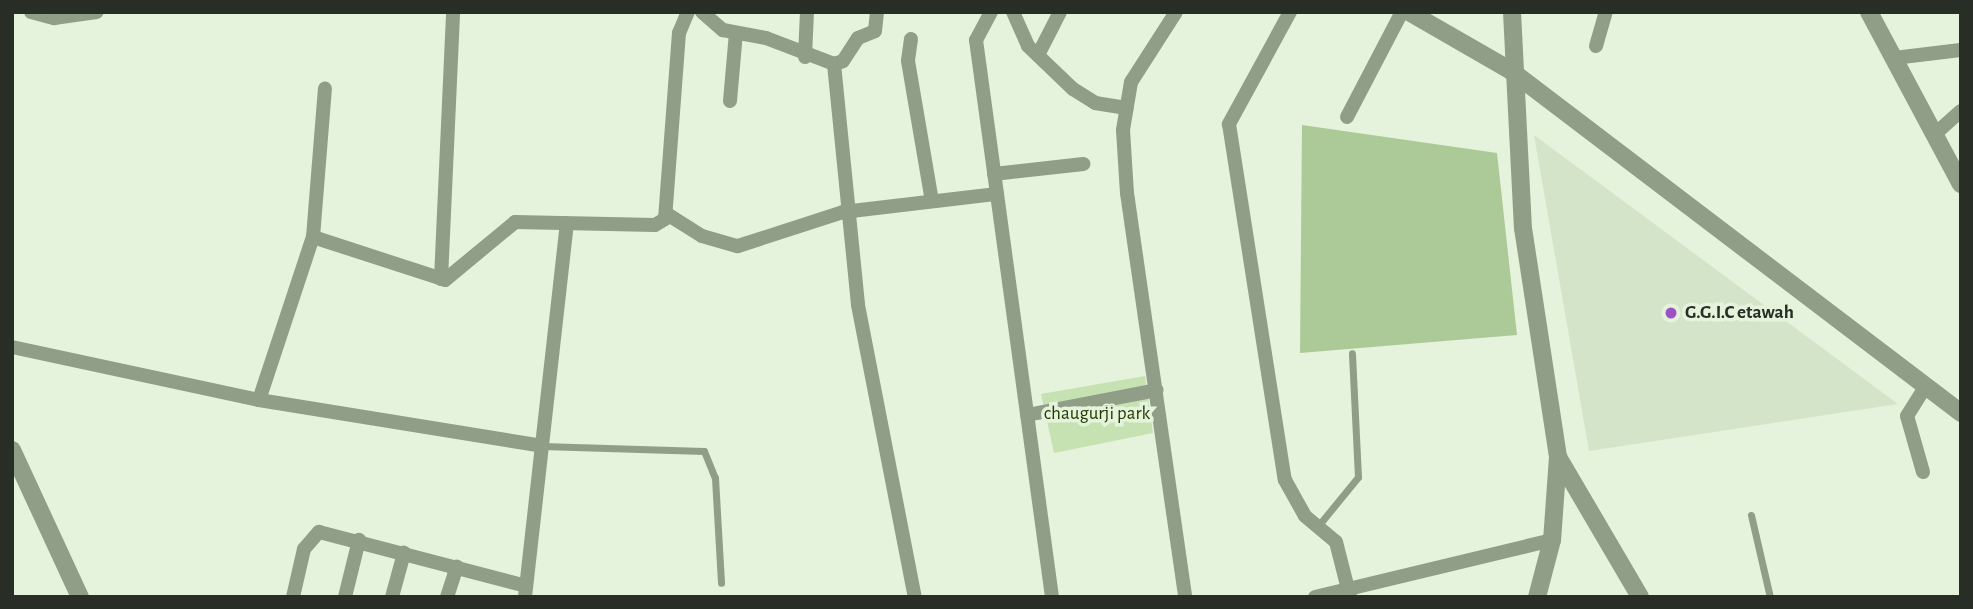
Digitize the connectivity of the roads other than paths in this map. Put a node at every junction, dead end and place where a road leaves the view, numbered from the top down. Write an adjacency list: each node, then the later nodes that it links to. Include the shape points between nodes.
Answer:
1 (31, 12): 2 (street, via 54,18)
2 (97, 12)
3 (453, 12): 41 (street)
4 (688, 12): 38 (street, via 679,33)
5 (702, 12): 18 (street)
6 (807, 12): 23 (street)
7 (877, 12): 25 (street, via 875,31 860,36)
8 (991, 12): 34 (street, via 976,34)
9 (1013, 12): 22 (street)
10 (1060, 12): 22 (street)
11 (1176, 12): 29 (street, via 1131,82)
12 (1290, 12): 54 (street, via 1229,124 1285,480 1305,516)
13 (1402, 12): 31 (street)
14 (1409, 12): 26 (street)
15 (1512, 12): 26 (street)
16 (1606, 12): 20 (street)
17 (1870, 12): 24 (street)
18 (736, 33): 23 (street, via 766,38); 28 (street)
19 (911, 39): 37 (street, via 908,61)
20 (1596, 46)
21 (1961, 50): 24 (street)
22 (1038, 55): 29 (street, via 1095,103)
23 (805, 57): 25 (street)
24 (1894, 58): 32 (street)
25 (834, 64): 67 (street, via 858,305)
26 (1510, 70): 44 (street); 51 (street, via 1523,228)
27 (325, 88): 40 (street)
28 (730, 101)
29 (1127, 108): 45 (street, via 1127,193)
30 (1961, 111): 32 (street)
31 (1347, 117)
32 (1934, 135): 35 (street)
33 (1083, 164): 34 (street)
34 (994, 174): 36 (street)
35 (1960, 181)
36 (997, 194): 37 (street); 48 (street)
37 (932, 201): 38 (street, via 843,212 738,246 702,236)
38 (667, 214): 39 (street, via 655,225)
39 (567, 223): 41 (street, via 515,222); 49 (street)
40 (313, 237): 41 (street); 46 (street)
41 (442, 279)
42 (12, 347): 46 (street)
43 (1352, 353): 54 (lane, via 1358,477)
44 (1926, 385): 47 (street); 52 (street, via 1907,416)
45 (1157, 390): 48 (street); 69 (street)
46 (260, 400): 49 (street)
47 (1961, 413)
48 (1027, 415): 68 (street)
49 (542, 446): 59 (lane, via 704,451 715,478); 60 (street)
50 (12, 450): 62 (street)
51 (1558, 457): 56 (street); 72 (street)
52 (1923, 472)
53 (1751, 515): 73 (lane)
54 (1318, 526): 61 (street, via 1336,542)
55 (359, 540): 57 (street); 63 (street, via 319,532 309,539); 64 (street)
56 (1552, 540): 61 (street); 71 (street)
57 (404, 553): 58 (street); 65 (street)
58 (457, 567): 60 (street); 66 (street)
59 (721, 583)
60 (525, 591)
61 (1350, 593): 70 (street)
62 (80, 597)
63 (293, 597)
64 (345, 597)
65 (392, 597)
66 (447, 597)
67 (915, 597)
68 (1052, 597)
69 (1185, 597)
70 (1315, 597)
71 (1536, 597)
72 (1640, 597)
73 (1770, 597)

